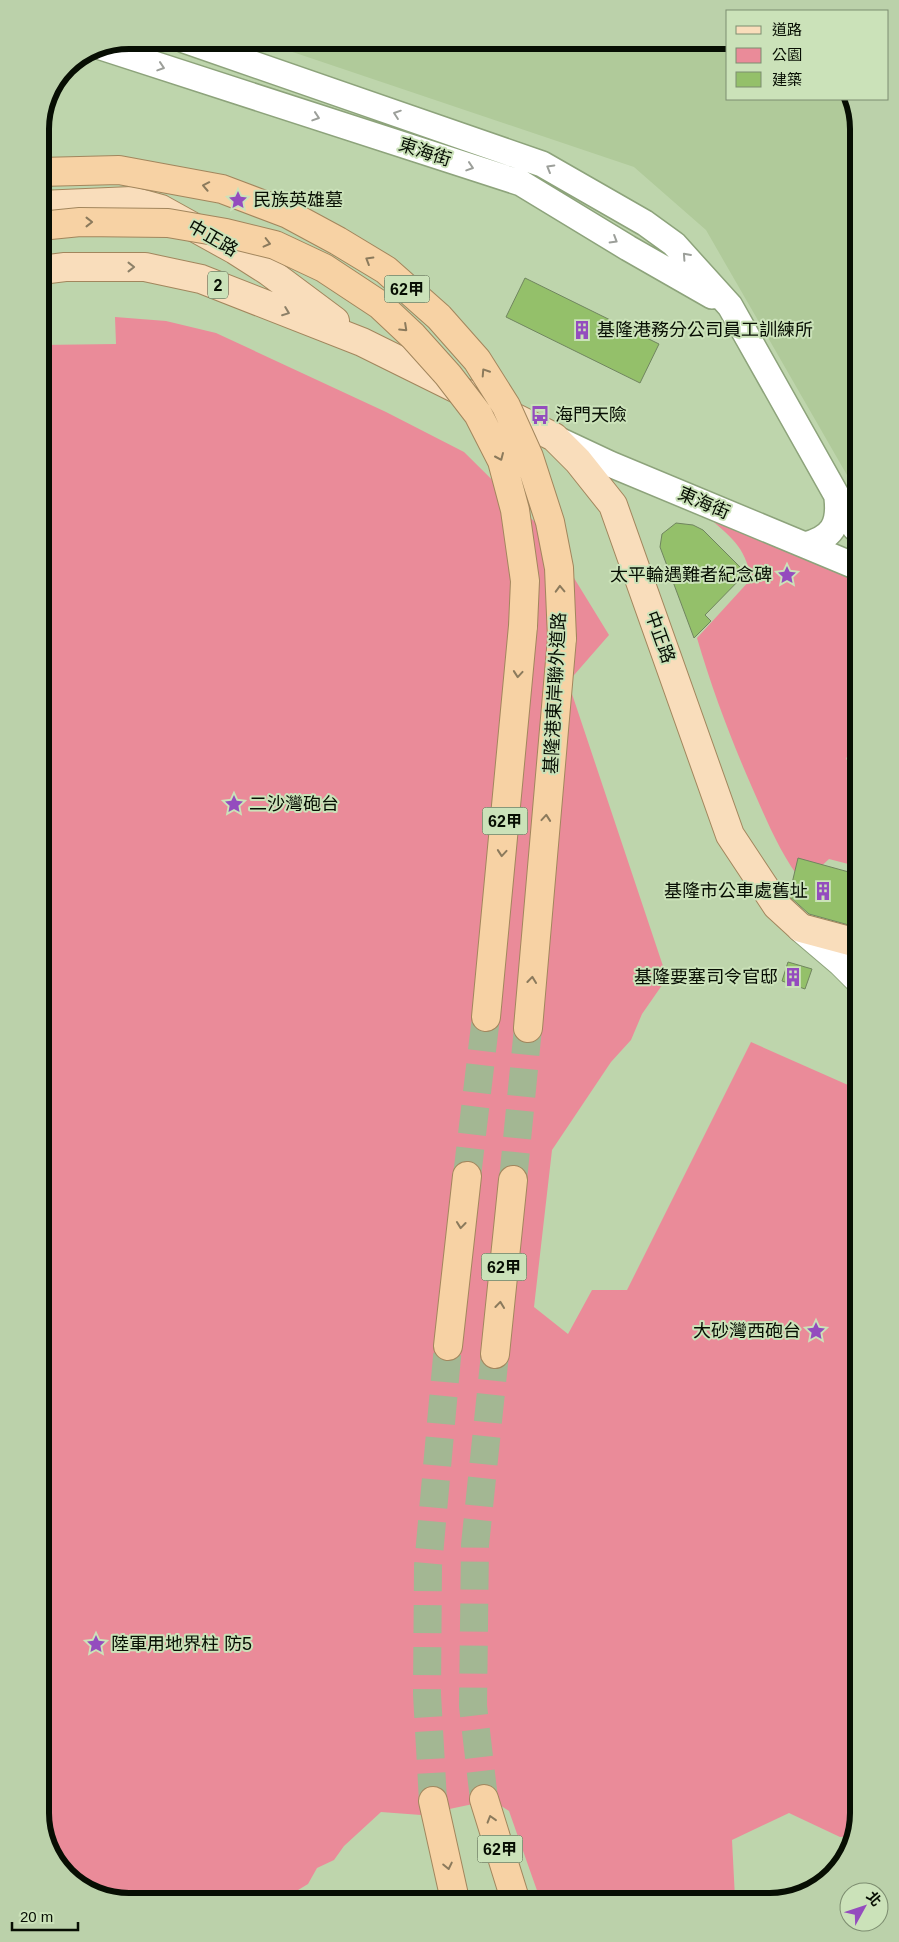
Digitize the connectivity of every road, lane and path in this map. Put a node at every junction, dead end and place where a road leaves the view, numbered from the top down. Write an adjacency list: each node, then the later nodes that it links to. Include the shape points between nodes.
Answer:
1 (210, 49): 7 (street, 東海街, one-way to 1, via 674,244 645,223 542,164)
2 (112, 50): 7 (street, 東海街, one-way to 7, via 521,183)
3 (49, 172): 18 (highway, 基隆港東岸聯外道路 / 62甲, one-way to 3, bridge, via 562,638 559,568 550,522 529,457 502,398 477,360 439,317 386,270 288,214 222,188 119,170)
4 (49, 205): 8 (main road, 中正路 / 2, via 132,201 161,209 268,271)
5 (49, 225): 17 (highway, 基隆港東岸聯外道路 / 62甲, one-way to 17, bridge, via 168,222 276,245 324,268 380,305 413,336 478,414 502,461 515,510 525,581)
6 (49, 269): 8 (main road, 中正路 / 2, one-way to 8, via 145,267 201,278)
7 (730, 306): 10 (street, 東海街)
8 (362, 342): 9 (main road, 中正路 / 2)
9 (554, 437): 12 (street, 東海街, via 610,464); 14 (main road, 中正路 / 2, via 613,505 730,835 777,906)
10 (837, 498): 11 (street, 東海街); 12 (street, via 839,512 830,534 819,542)
11 (850, 520)
12 (805, 545): 13 (street, 東海街)
13 (850, 564)
14 (801, 928): 15 (main road, 中正路 / 2); 16 (street)
15 (850, 941)
16 (850, 971)
17 (486, 1017)
18 (528, 1028)
19 (467, 1176): 21 (highway, 62甲, one-way to 21)
20 (513, 1180): 22 (highway, 62甲, one-way to 20)
21 (448, 1346)
22 (495, 1354)
23 (484, 1799): 26 (highway, 62甲, one-way to 23)
24 (434, 1801): 25 (highway, one-way to 25)
25 (454, 1893)
26 (514, 1893)

